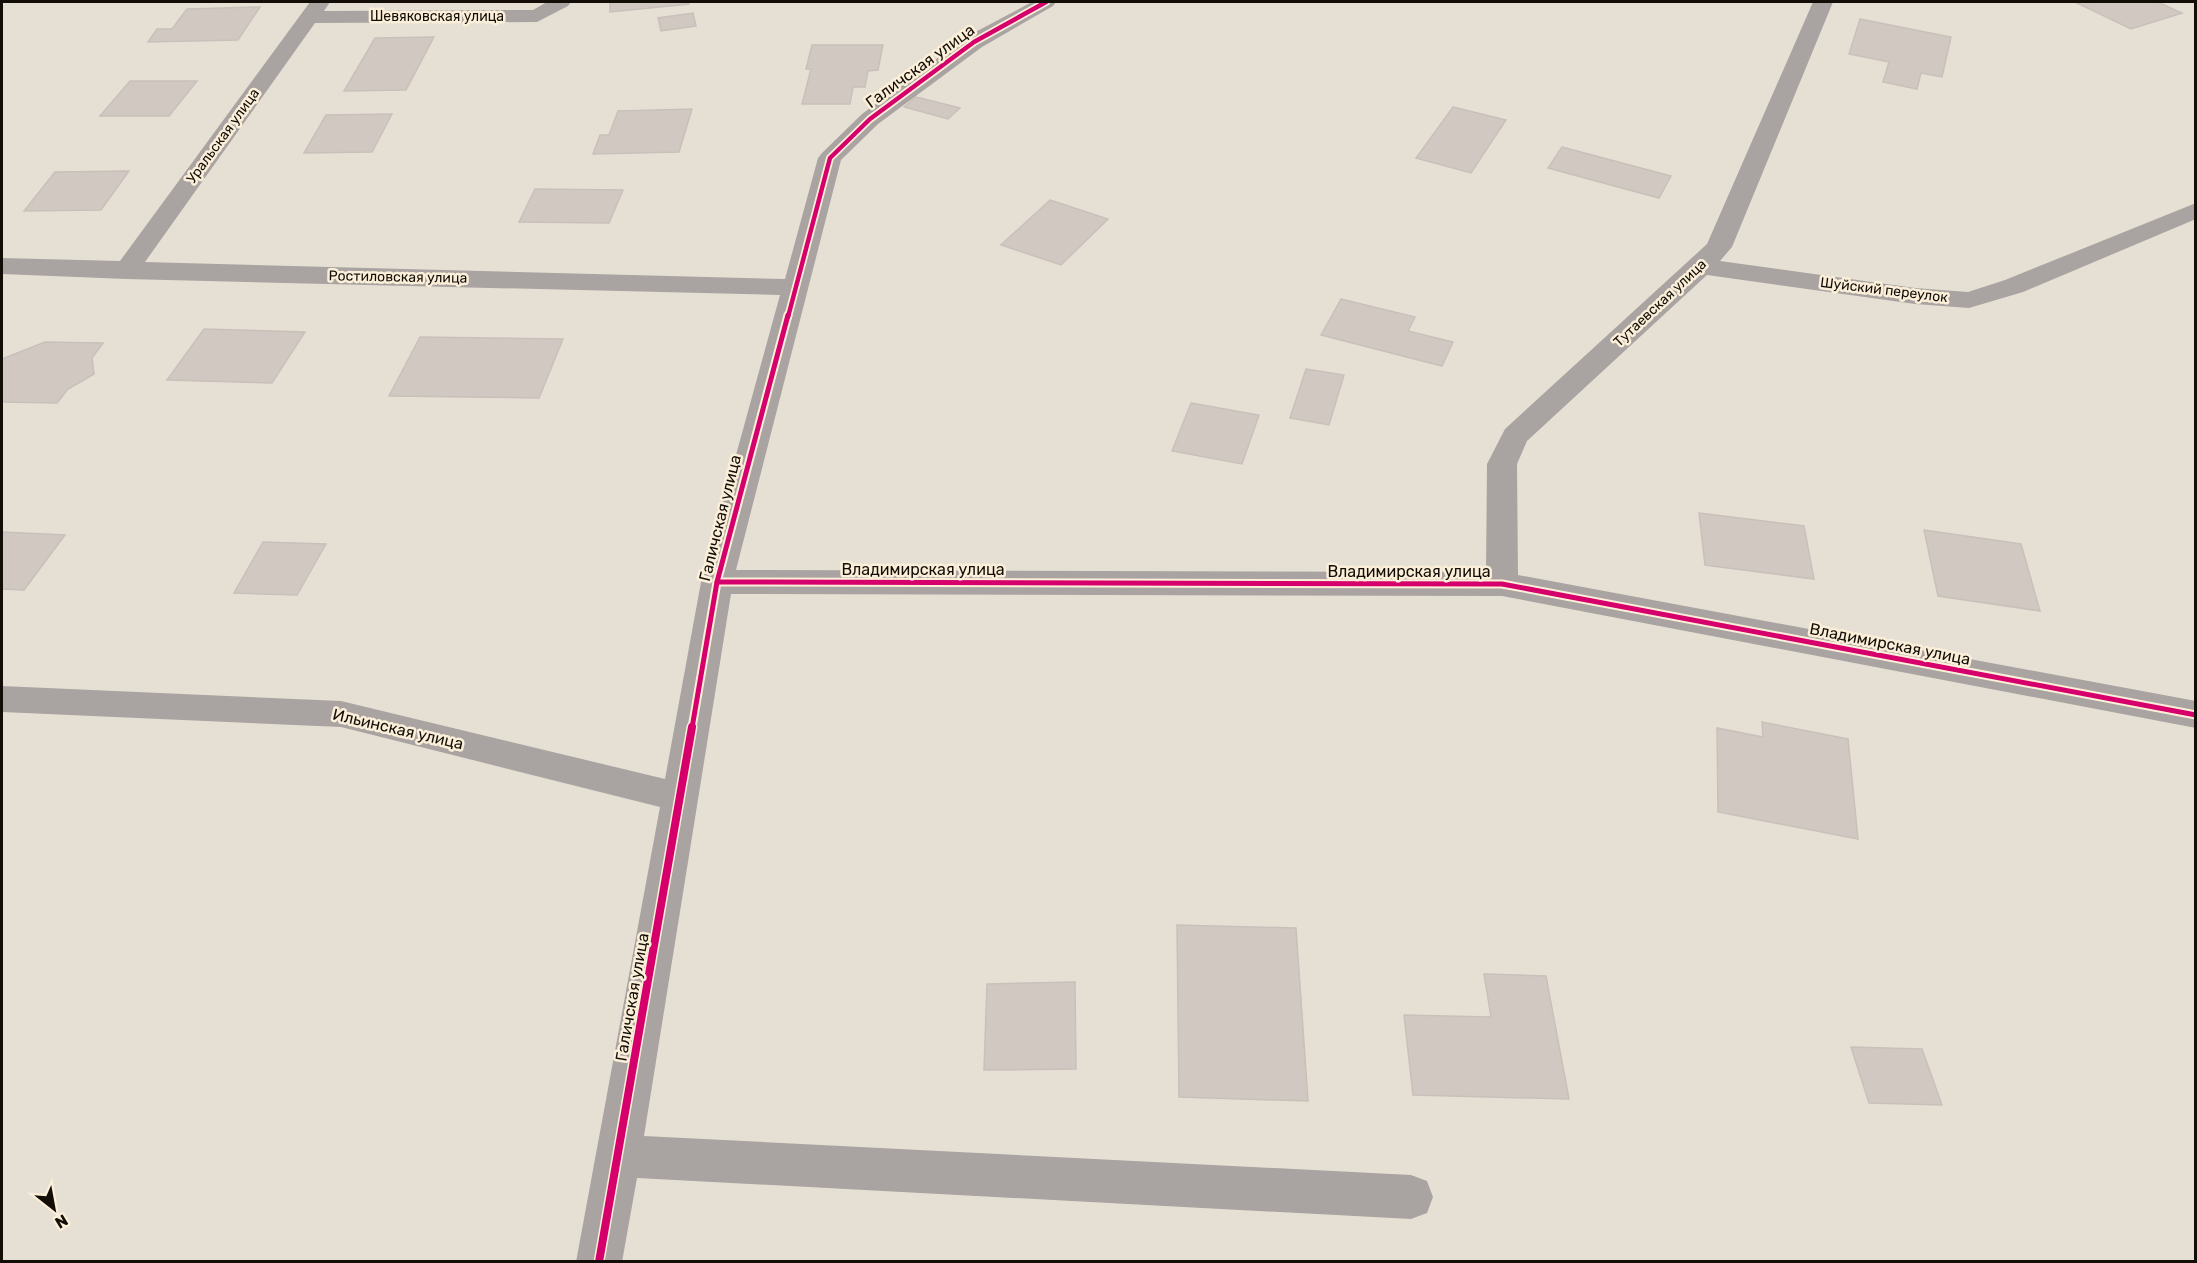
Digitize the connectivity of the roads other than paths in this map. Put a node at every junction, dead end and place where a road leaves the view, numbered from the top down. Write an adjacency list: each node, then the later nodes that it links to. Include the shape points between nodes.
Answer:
1 (561, 2): 4 (street, Шевяковская улица, via 537,15)
2 (1046, 2): 9 (street, Галичская улица, via 974,42 870,119 830,158)
3 (1823, 2): 7 (street, Тутаевская улица, via 1719,248)
4 (315, 9): 8 (street, Уральская улица)
5 (2196, 210): 7 (street, Шуйский переулок, via 2014,286 1969,300)
6 (2, 266): 8 (street, Ростиловская улица)
7 (1701, 266): 11 (street, Тутаевская улица, via 1515,436 1502,464)
8 (126, 271): 9 (street, Ростиловская улица)
9 (794, 287): 10 (street, Галичская улица)
10 (717, 582): 11 (street, Владимирская улица); 14 (street, Галичская улица)
11 (1502, 584): 13 (street, Владимирская улица)
12 (2, 699): 14 (street, Ильинская улица, via 341,714)
13 (2196, 715)
14 (680, 797): 15 (street, Галичская улица)
15 (619, 1156): 16 (street); 17 (street, Галичская улица)
16 (1411, 1197)
17 (599, 1262)

